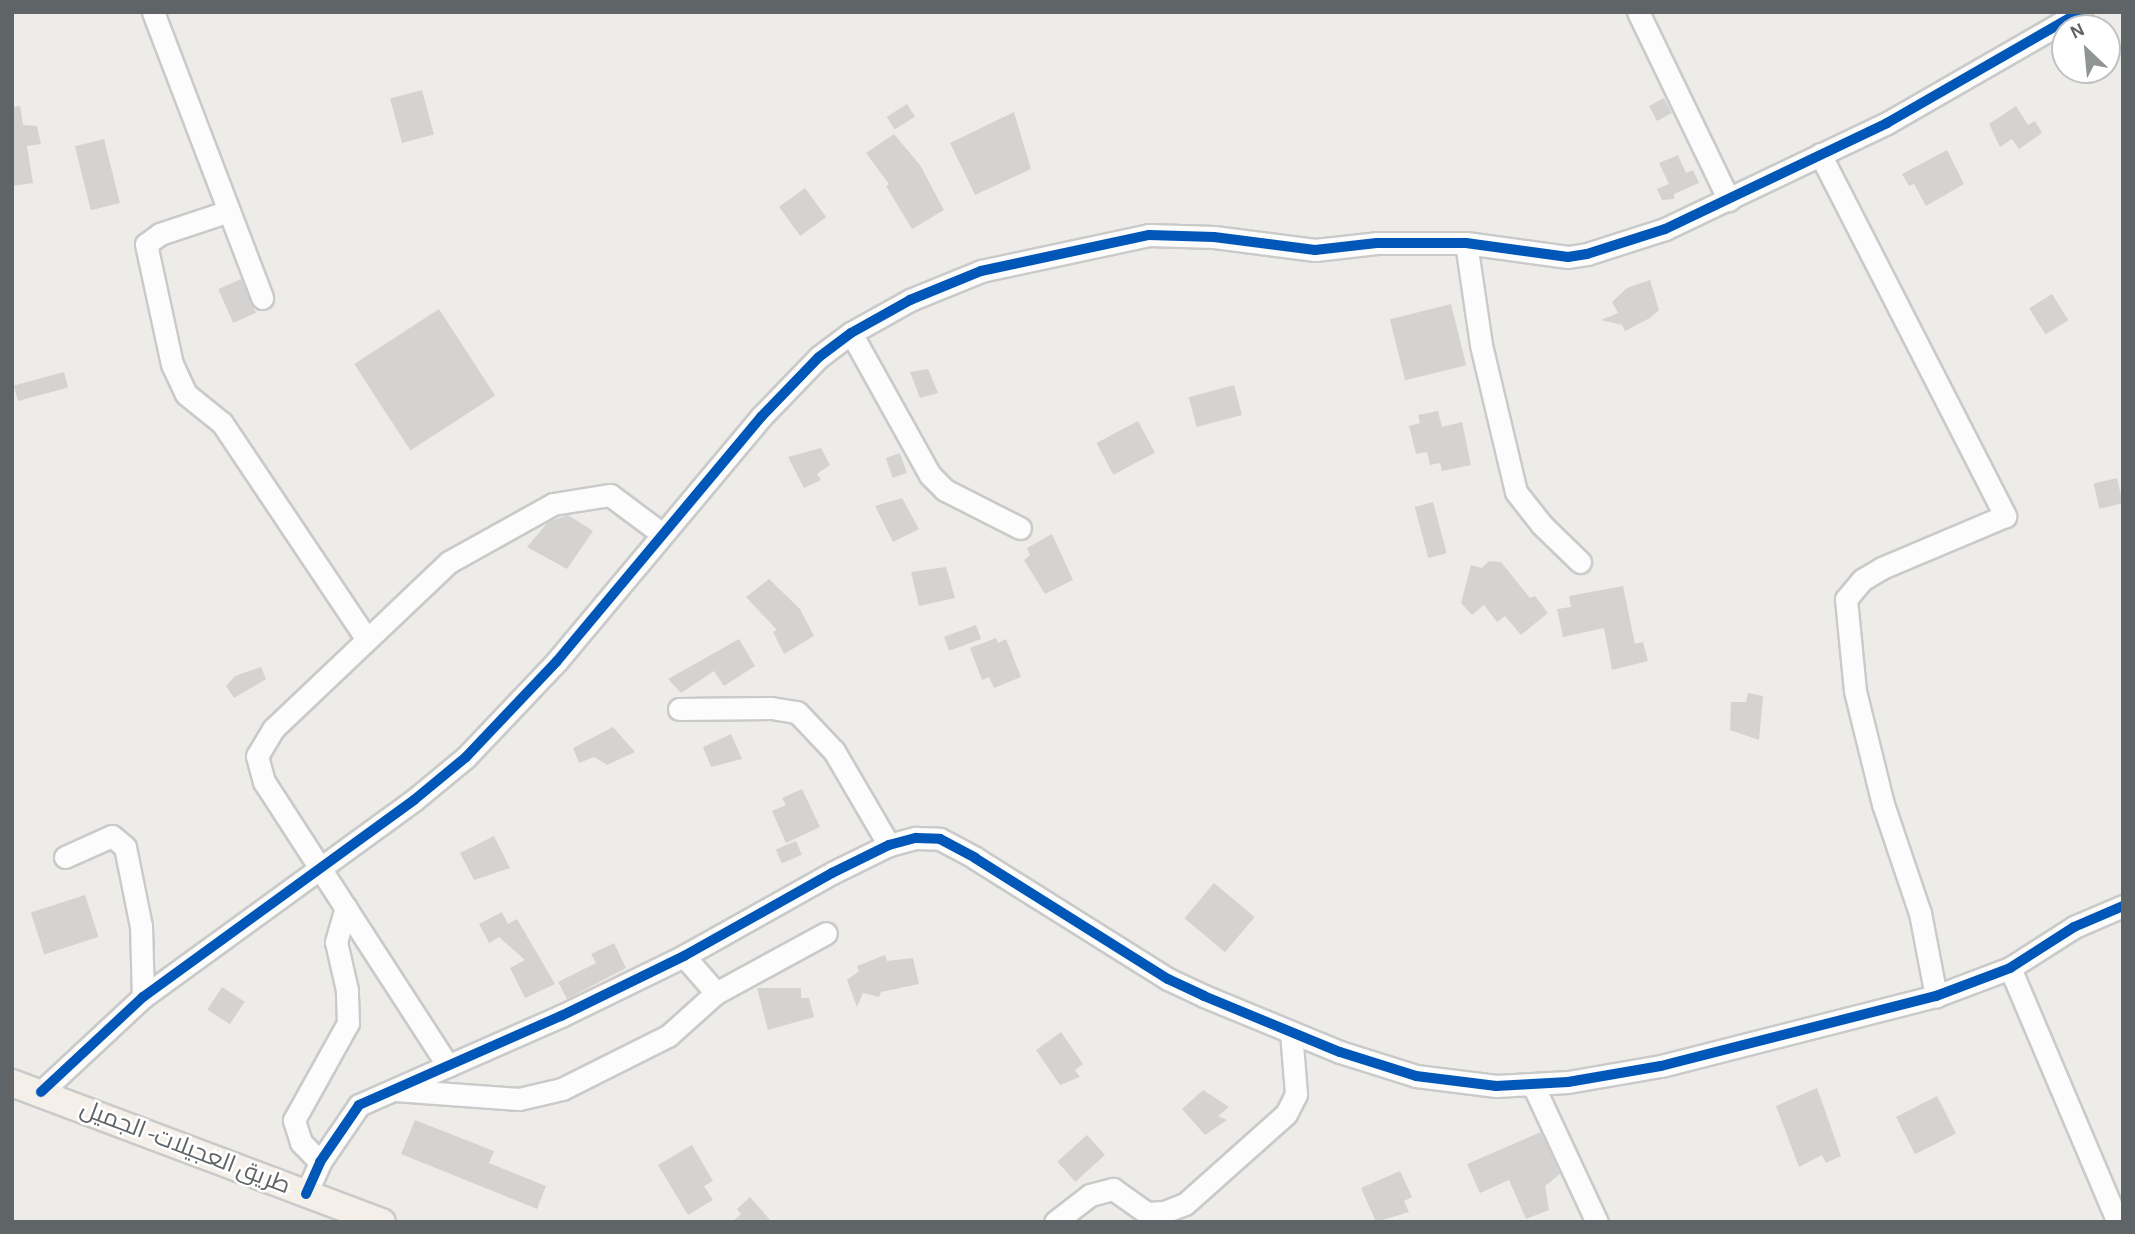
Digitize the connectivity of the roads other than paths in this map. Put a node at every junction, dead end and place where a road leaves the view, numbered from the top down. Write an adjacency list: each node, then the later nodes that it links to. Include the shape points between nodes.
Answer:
1 (153, 12): 6 (street)
2 (1638, 12): 5 (street)
3 (2080, 12): 4 (street, via 1887,123)
4 (1820, 154): 5 (street); 25 (street, via 2005,516 1882,568 1862,580 1846,599 1855,691 1883,804 1920,913)
5 (1729, 200): 7 (street, via 1665,229 1568,257)
6 (229, 211): 8 (street); 13 (street, via 160,234 146,244 172,364 186,394 222,423)
7 (1466, 243): 9 (street, via 1377,243 1315,250 1214,237 1149,235 981,271 909,300); 12 (street, via 1481,345 1516,492)
8 (262, 298)
9 (851, 333): 10 (street, via 930,475 945,490); 11 (street, via 819,357 761,418)
10 (1020, 528)
11 (662, 533): 13 (street, via 610,495 553,503 449,562); 17 (street, via 509,715 414,800)
12 (1580, 562)
13 (366, 638): 17 (street, via 273,729 257,756 264,782)
14 (679, 709): 15 (street, via 797,712 834,751)
15 (889, 845): 21 (street); 26 (street, via 916,838 940,839 1057,906 1168,979)
16 (65, 857): 24 (street, via 112,836 125,847 141,926)
17 (321, 868): 19 (street); 24 (street)
18 (2123, 906): 22 (street, via 2074,928)
19 (346, 907): 27 (street); 31 (street, via 336,942 347,990 348,1023 294,1120 301,1142)
20 (826, 933): 23 (street)
21 (684, 956): 23 (street); 27 (street)
22 (2010, 968): 25 (street); 36 (street)
23 (716, 993): 30 (street, via 668,1036 562,1089 519,1099)
24 (143, 996): 28 (street)
25 (1936, 996): 29 (street, via 1661,1066)
26 (1292, 1032): 29 (street, via 1416,1076); 34 (street, via 1296,1094 1286,1114 1185,1204 1147,1213 1113,1189 1090,1195)
27 (448, 1066): 30 (street)
28 (23, 1084): 32 (main road, طريق العجيلات- الجميل)
29 (1533, 1085): 35 (street)
30 (386, 1090): 31 (street, via 350,1114)
31 (320, 1163): 32 (street)
32 (306, 1194): 33 (main road, طريق العجيلات- الجميل)
33 (382, 1222)
34 (1055, 1222)
35 (1597, 1222)
36 (2118, 1222)

